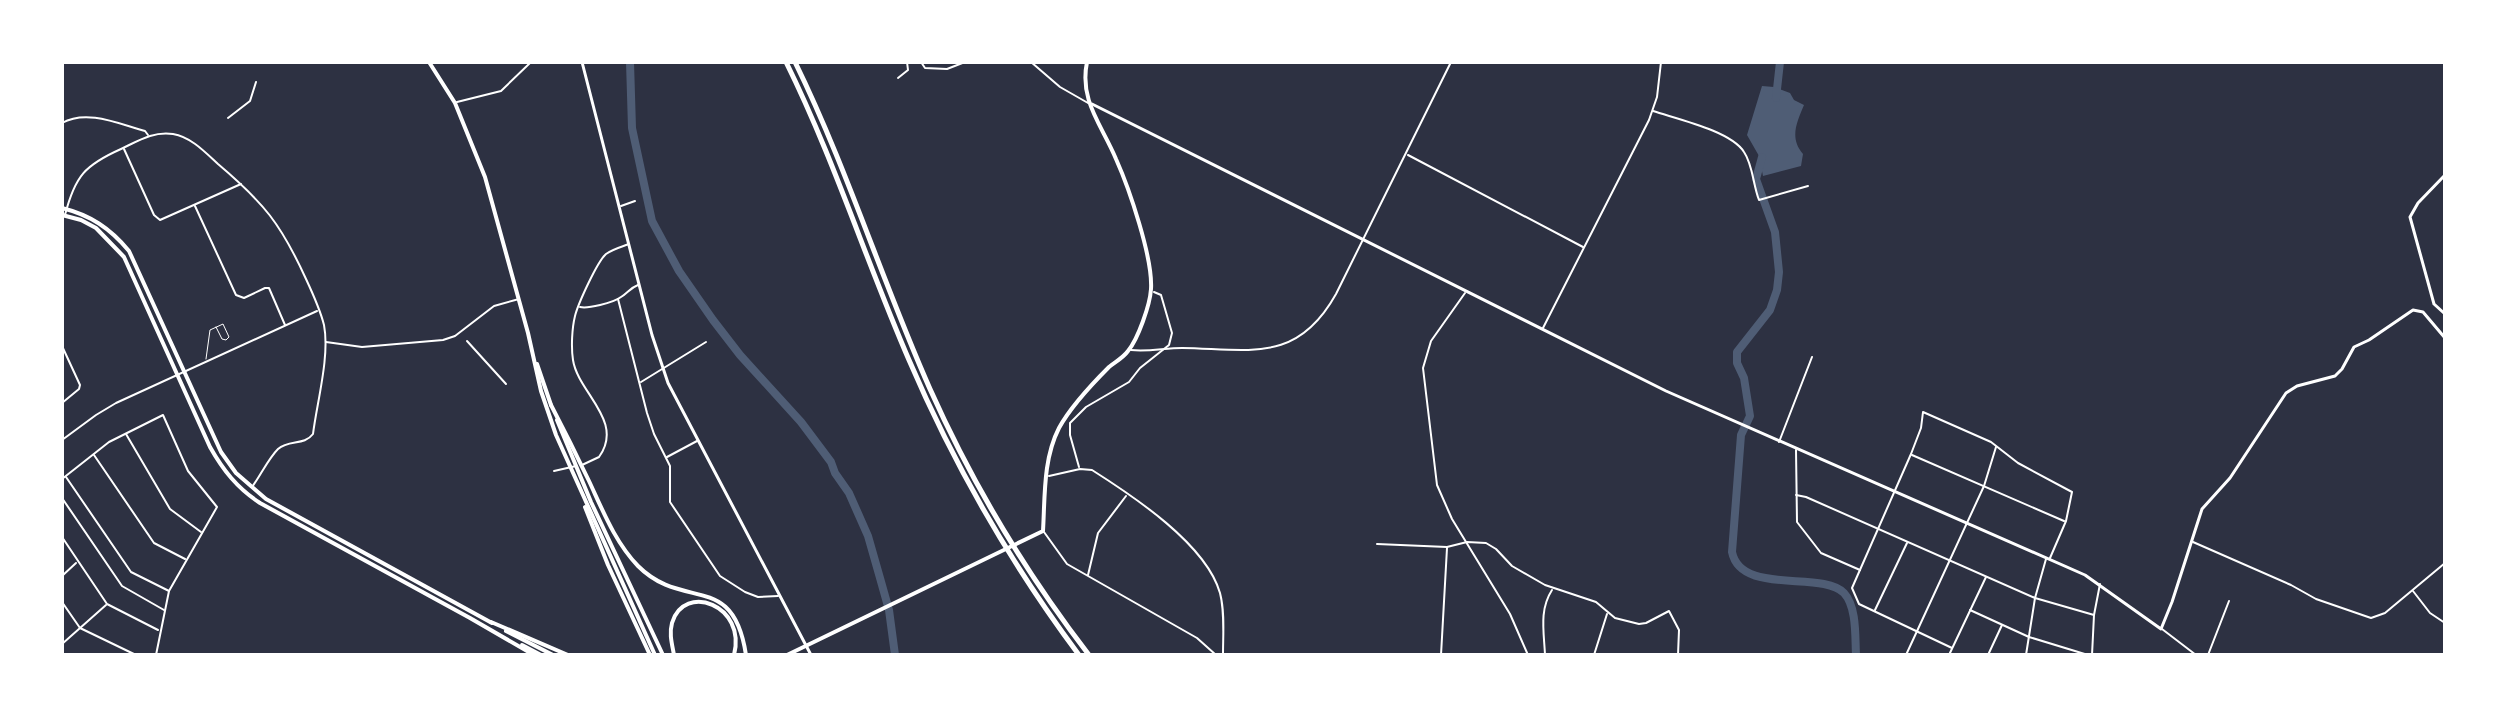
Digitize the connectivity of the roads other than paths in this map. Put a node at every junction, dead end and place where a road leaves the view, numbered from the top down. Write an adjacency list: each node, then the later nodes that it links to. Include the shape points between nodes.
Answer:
1 (429, 62): 15 (main road)
2 (531, 62): 15 (street, via 501,91)
3 (582, 62): 28 (main road)
4 (786, 62): 140 (highway, via 919,383 963,473 1001,541)
5 (795, 62): 141 (highway, via 930,389 970,470 1018,553)
6 (907, 62): 13 (street, via 908,70)
7 (921, 62): 8 (street, via 925,68 942,69)
8 (965, 62)
9 (1031, 62): 16 (street)
10 (1087, 62): 16 (main road)
11 (1451, 62): 22 (street)
12 (1661, 62): 17 (street)
13 (898, 78)
14 (256, 82): 18 (street, via 250,101)
15 (455, 103): 37 (main road, via 477,155)
16 (1088, 103): 31 (main road); 35 (main road, via 1121,171 1146,252)
17 (1652, 110): 25 (street, via 1738,145 1746,154 1759,200); 33 (street)
18 (228, 118)
19 (62, 123): 20 (street, via 86,117)
20 (149, 136): 21 (street); 24 (street, via 188,139)
21 (124, 148): 27 (street, via 156,218 164,220); 29 (street, via 83,171)
22 (1406, 154): 31 (street); 33 (street)
23 (2445, 175): 41 (main road, via 2410,217 2434,304)
24 (242, 183): 27 (street); 40 (street, via 283,233)
25 (1808, 186)
26 (635, 201): 28 (street)
27 (195, 206): 42 (street, via 236,295 269,288)
28 (619, 207): 32 (main road)
29 (64, 208): 30 (street); 56 (main road, via 100,223 129,251)
30 (63, 216): 57 (main road, via 96,228 124,257)
31 (1363, 240): 36 (main road); 50 (street, via 1323,315 1305,334 1258,349)
32 (629, 244): 34 (main road); 39 (street, via 601,260)
33 (1585, 247): 44 (street)
34 (639, 285): 38 (street); 55 (main road)
35 (1151, 291): 50 (street, via 1161,295 1166,308 1172,333); 51 (main road)
36 (1466, 292): 44 (main road); 87 (street, via 1428,347 1422,373 1437,485)
37 (519, 299): 47 (street, via 494,306 443,340 362,347); 52 (main road)
38 (618, 299): 39 (street, via 589,309); 58 (street)
39 (578, 307): 70 (street, via 573,360 600,410 606,440 599,457)
40 (319, 310): 42 (street); 47 (street)
41 (2445, 314)
42 (285, 326): 54 (street)
43 (216, 327): 54 (lane, via 210,330)
44 (1542, 329): 64 (main road)
45 (2445, 338): 89 (main road, via 2423,312 2413,310 2354,347 2335,376 2292,388 2230,478 2204,506)
46 (467, 341): 59 (street)
47 (325, 342): 76 (street, via 313,434 307,441 278,449)
48 (706, 342): 55 (street)
49 (62, 346): 60 (street, via 80,385)
50 (1167, 348): 51 (street); 71 (street, via 1070,423)
51 (1130, 349): 73 (main road, via 1064,420 1051,448)
52 (534, 355): 70 (main road); 70 (main road, via 546,408)
53 (1812, 357): 64 (street)
54 (206, 363): 56 (street)
55 (663, 369): 58 (street); 63 (main road)
56 (184, 372): 57 (street); 76 (main road, via 221,452)
57 (177, 374): 62 (street, via 116,403); 122 (main road, via 217,460 250,497)
58 (640, 383): 69 (street)
59 (506, 384)
60 (62, 403)
61 (125, 433): 67 (street); 85 (street, via 170,509); 85 (street, via 163,415 188,471 217,507)
62 (62, 440)
63 (697, 441): 69 (street); 105 (main road)
64 (1779, 442): 66 (main road)
65 (1996, 445): 68 (street, via 1923,412); 75 (street); 81 (street, via 2072,492)
66 (1796, 450): 77 (main road); 79 (street)
67 (93, 453): 74 (street); 92 (street, via 154,543)
68 (1911, 454): 75 (street); 77 (street)
69 (666, 457): 105 (street, via 670,502 713,569 745,592 764,598)
70 (576, 466): 72 (street); 127 (main road); 134 (main road, via 602,551); 137 (main road, via 636,563 667,585 729,608 741,628)
71 (1080, 469): 73 (street); 78 (street, via 1092,470)
72 (554, 471)
73 (1047, 476): 84 (main road)
74 (64, 478): 104 (street, via 131,572)
75 (1984, 486): 81 (street); 82 (street)
76 (251, 488): 115 (main road)
77 (1894, 492): 82 (main road); 83 (street)
78 (1127, 495): 99 (street, via 1098,533); 143 (street, via 1172,527 1214,579 1222,604)
79 (1796, 495): 83 (street); 97 (street, via 1797,522 1811,541 1825,555)
80 (62, 498): 110 (street, via 122,586)
81 (2066, 521): 93 (street)
82 (1967, 525): 93 (main road); 94 (street)
83 (1878, 529): 88 (street); 97 (street)
84 (1043, 531): 99 (street, via 1067,564); 125 (main road)
85 (202, 532): 92 (street)
86 (62, 537): 95 (street)
87 (1467, 542): 91 (street); 102 (street, via 1492,546 1512,566); 145 (street)
88 (1908, 542): 94 (street); 112 (street)
89 (2192, 542): 103 (street, via 2316,599 2371,618); 119 (main road)
90 (1377, 544): 91 (street)
91 (1447, 547): 144 (street)
92 (186, 559): 104 (street)
93 (2047, 560): 101 (main road); 106 (street)
94 (1951, 561): 100 (street); 121 (street)
95 (78, 562): 98 (street); 109 (street)
96 (2445, 563): 103 (street)
97 (1860, 570): 112 (street, via 1852,588 1859,604)
98 (62, 576)
99 (1088, 576): 142 (street, via 1197,638)
100 (1986, 577): 106 (street); 111 (street)
101 (2100, 584): 114 (street); 119 (main road)
102 (1553, 590): 113 (street, via 1596,602); 146 (street, via 1544,611)
103 (2413, 590): 116 (street)
104 (169, 591): 110 (street)
105 (779, 595): 125 (main road)
106 (2035, 598): 114 (street); 123 (street)
107 (2229, 601): 155 (street)
108 (63, 604): 118 (street)
109 (107, 604): 118 (street); 120 (street)
110 (164, 610): 120 (street)
111 (1970, 610): 117 (street); 126 (street)
112 (1875, 611): 121 (street)
113 (1607, 613): 147 (street); 148 (street, via 1639,624 1669,611 1679,630)
114 (2094, 615): 153 (street)
115 (491, 622): 132 (main road); 133 (main road)
116 (2445, 623)
117 (2003, 624): 123 (street); 151 (street)
118 (80, 628): 124 (street); 128 (street)
119 (2161, 629): 154 (street)
120 (159, 630): 129 (street)
121 (1917, 631): 126 (street); 149 (street)
122 (500, 635): 130 (main road); 131 (main road)
123 (2029, 637): 152 (street); 153 (street)
124 (62, 644)
125 (806, 646): 138 (main road); 139 (main road)
126 (1952, 648): 150 (street)
127 (662, 653)
128 (136, 655)
129 (156, 655)
130 (534, 655)
131 (541, 655)
132 (553, 655)
133 (568, 655)
134 (653, 655)
135 (674, 655): 136 (main road, via 673,621 681,609 698,602 729,617 736,634)
136 (734, 655)
137 (746, 655)
138 (787, 655)
139 (811, 655)
140 (1079, 655)
141 (1089, 655)
142 (1216, 655)
143 (1223, 655)
144 (1441, 655)
145 (1528, 655)
146 (1545, 655)
147 (1594, 655)
148 (1678, 655)
149 (1906, 655)
150 (1949, 655)
151 (1988, 655)
152 (2026, 655)
153 (2090, 655)
154 (2196, 655)
155 (2208, 655)

